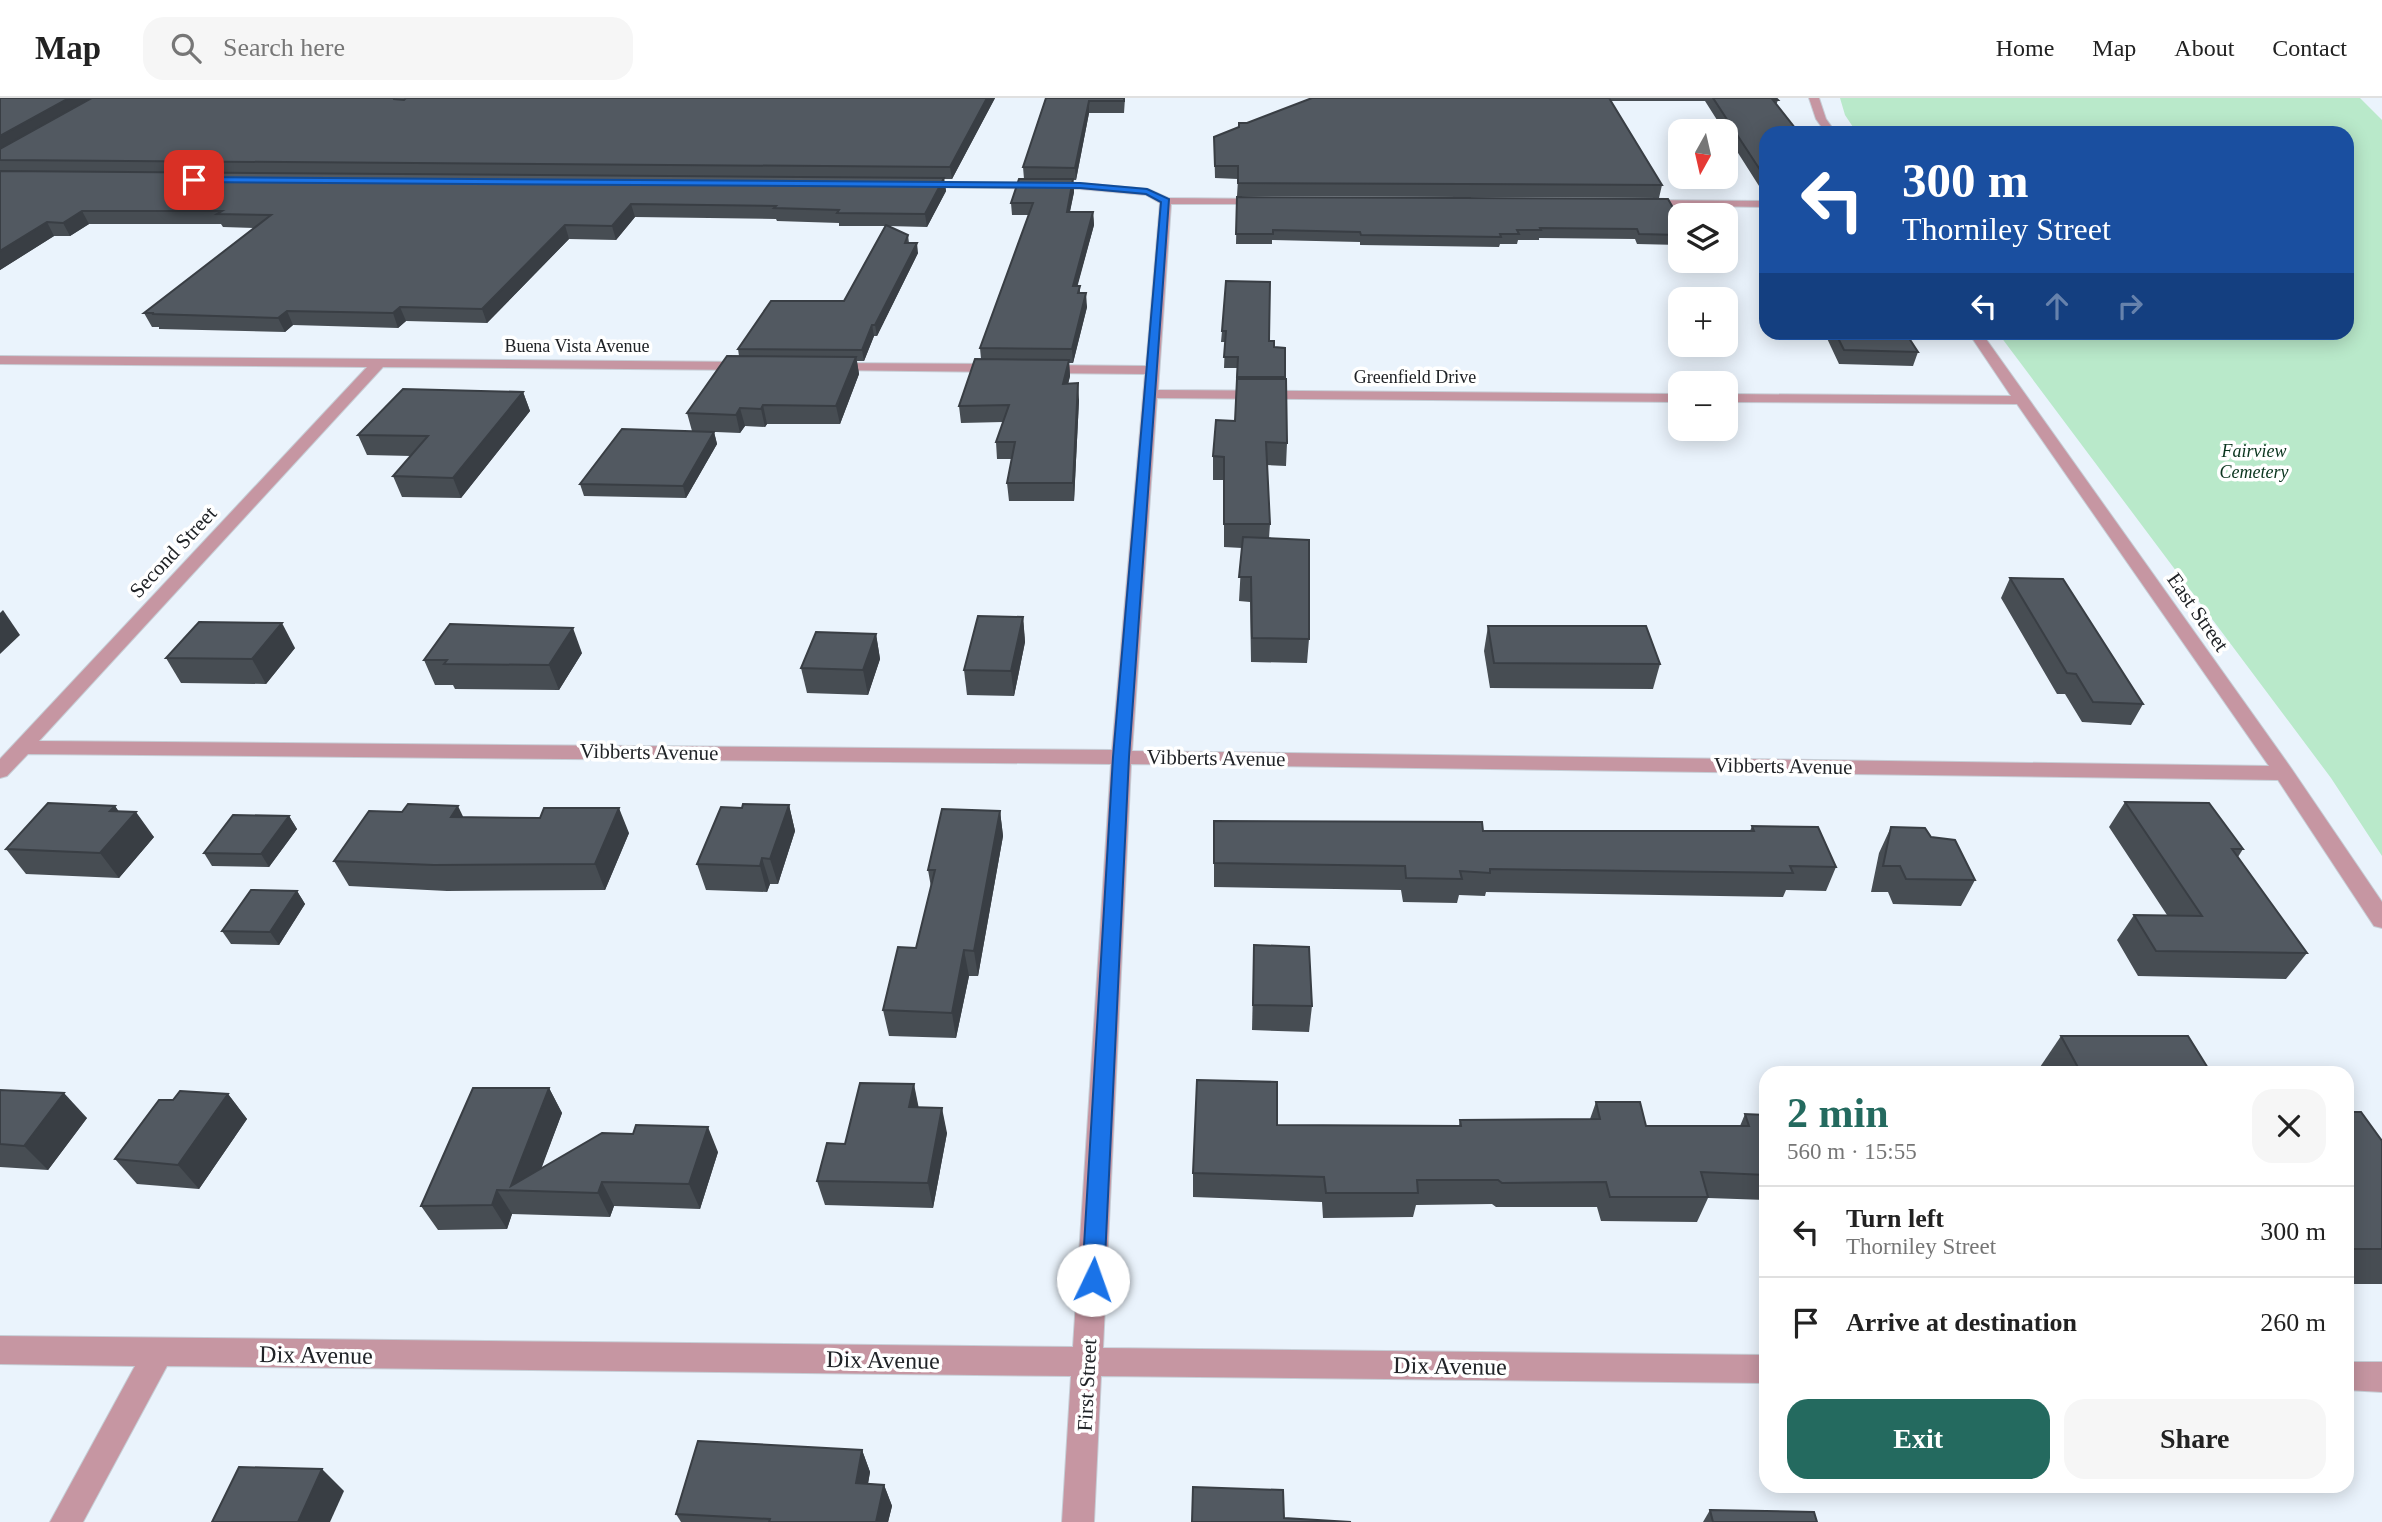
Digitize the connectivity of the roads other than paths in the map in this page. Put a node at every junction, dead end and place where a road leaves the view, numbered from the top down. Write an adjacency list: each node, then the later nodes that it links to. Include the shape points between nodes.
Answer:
1 (1814, 98): 2 (street)
2 (1826, 126)
3 (900, 185): 4 (street, via 1114,188 1147,192)
4 (1166, 201): 5 (street); 13 (street, First Street)
5 (1273, 201)
6 (1628, 203): 7 (street)
7 (1759, 204)
8 (1980, 340): 17 (street, East Street)
9 (0, 360): 10 (street, Buena Vista Avenue)
10 (379, 363): 11 (street, Buena Vista Avenue); 18 (street, Second Street)
11 (767, 366)
12 (822, 367): 13 (street)
13 (1154, 370): 14 (street, First Street)
14 (1150, 394): 15 (street, Greenfield Drive); 19 (street, First Street)
15 (1668, 398)
16 (1738, 398): 17 (street)
17 (2022, 400): 21 (street, East Street)
18 (22, 747): 19 (street, Vibberts Avenue); 20 (street, Second Street)
19 (1121, 757): 21 (street, Vibberts Avenue); 25 (street, First Street)
20 (0, 771)
21 (2284, 773): 22 (street, East Street)
22 (2382, 920)
23 (0, 1350): 24 (street, Dix Avenue)
24 (158, 1353): 25 (street, Dix Avenue); 29 (street)
25 (1088, 1363): 26 (street, Dix Avenue); 30 (street, First Street)
26 (1759, 1369)
27 (2354, 1376): 28 (street)
28 (2382, 1377)
29 (66, 1522)
30 (1078, 1522)

